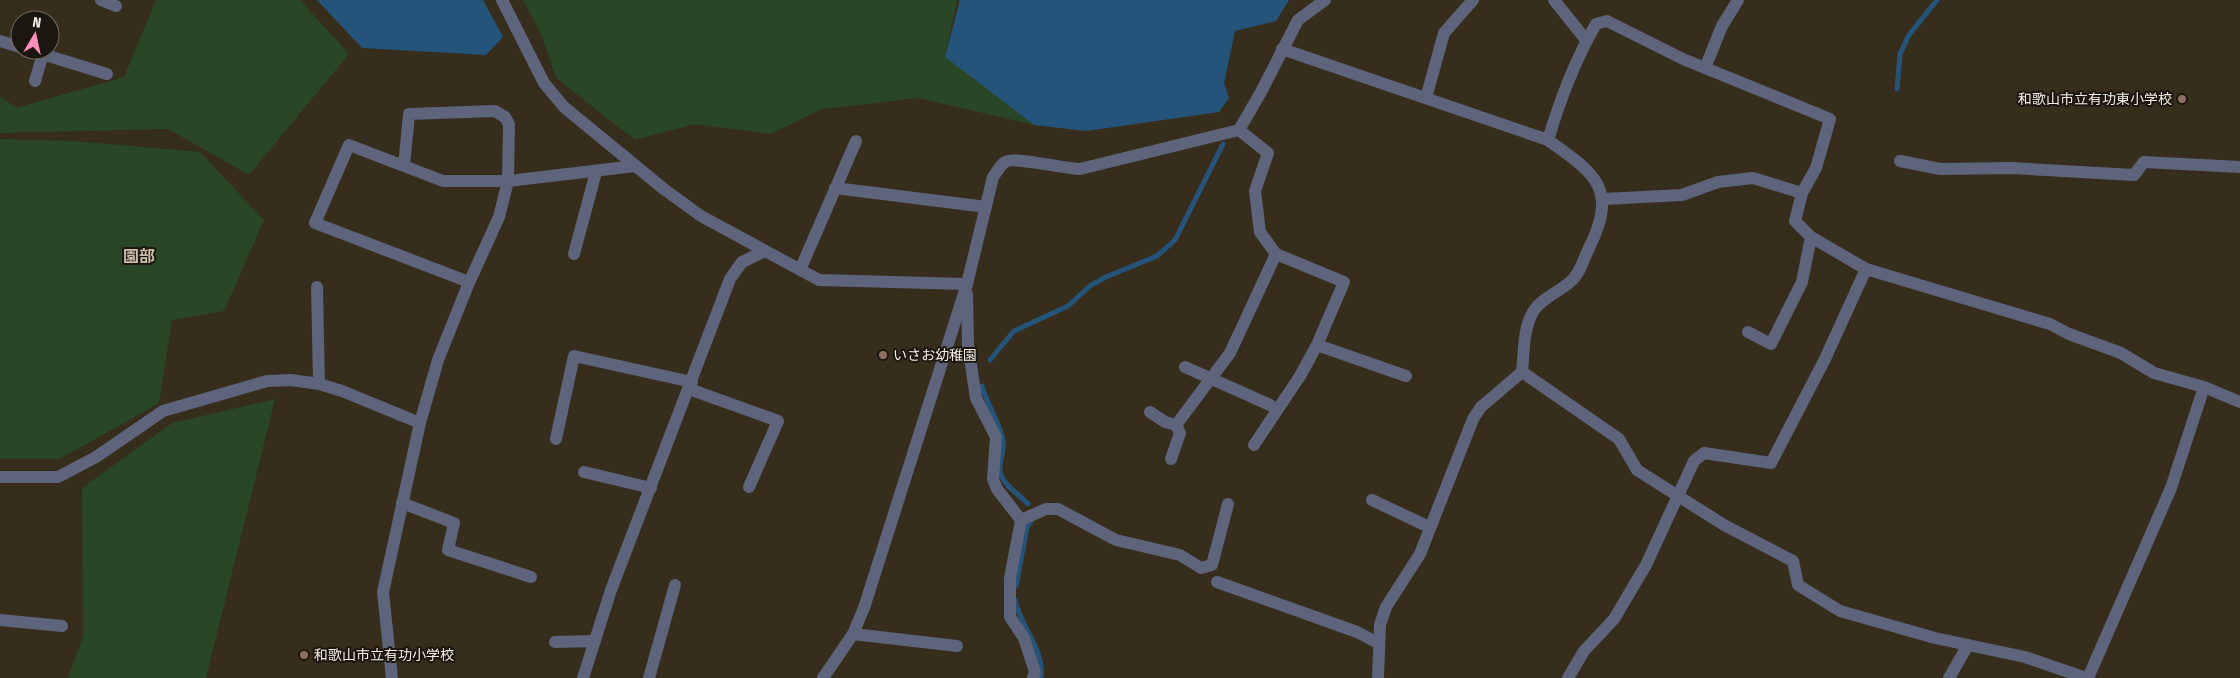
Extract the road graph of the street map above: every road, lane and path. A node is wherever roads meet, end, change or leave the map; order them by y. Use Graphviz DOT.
graph roads {
  1 [pos="101,0"];
  2 [pos="502,0"];
  3 [pos="1325,0"];
  4 [pos="1473,0"];
  5 [pos="1554,0"];
  6 [pos="1738,0"];
  7 [pos="116,6"];
  8 [pos="1586,40"];
  9 [pos="1282,49"];
  10 [pos="60,59"];
  11 [pos="41,60"];
  12 [pos="1706,68"];
  13 [pos="107,74"];
  14 [pos="35,81"];
  15 [pos="1426,98"];
  16 [pos="1239,130"];
  17 [pos="1548,140"];
  18 [pos="856,141"];
  19 [pos="1900,161"];
  20 [pos="404,166"];
  21 [pos="635,166"];
  22 [pos="2240,167"];
  23 [pos="596,172"];
  24 [pos="508,181"];
  25 [pos="835,188"];
  26 [pos="1802,193"];
  27 [pos="1604,199"];
  28 [pos="986,207"];
  29 [pos="1811,237"];
  30 [pos="765,251"];
  31 [pos="574,254"];
  32 [pos="1276,254"];
  33 [pos="1866,269"];
  34 [pos="800,270"];
  35 [pos="469,282"];
  36 [pos="967,284"];
  37 [pos="317,287"];
  38 [pos="1748,332"];
  39 [pos="1317,345"];
  40 [pos="1184,367"];
  41 [pos="1522,372"];
  42 [pos="1406,376"];
  43 [pos="1212,379"];
  44 [pos="319,384"];
  45 [pos="690,386"];
  46 [pos="2204,387"];
  47 [pos="2240,402"];
  48 [pos="1270,405"];
  49 [pos="1150,412"];
  50 [pos="420,423"];
  51 [pos="1176,425"];
  52 [pos="556,439"];
  53 [pos="1254,444"];
  54 [pos="1170,460"];
  55 [pos="584,472"];
  56 [pos="0,477"];
  57 [pos="749,487"];
  58 [pos="651,488"];
  59 [pos="1679,496"];
  60 [pos="1372,500"];
  61 [pos="402,503"];
  62 [pos="1228,504"];
  63 [pos="1021,520"];
  64 [pos="1429,527"];
  65 [pos="531,577"];
  66 [pos="1217,582"];
  67 [pos="675,585"];
  68 [pos="0,620"];
  69 [pos="62,626"];
  70 [pos="853,634"];
  71 [pos="595,641"];
  72 [pos="555,642"];
  73 [pos="1378,643"];
  74 [pos="1968,645"];
  75 [pos="957,646"];
  76 [pos="392,678"];
  77 [pos="583,678"];
  78 [pos="649,678"];
  79 [pos="823,678"];
  80 [pos="1033,678"];
  81 [pos="1378,678"];
  82 [pos="1568,678"];
  83 [pos="1949,678"];
  84 [pos="2087,678"];
  1 -- 7 [label="street"];
  2 -- 21 [label="street"];
  3 -- 9 [label="street"];
  4 -- 15 [label="street"];
  5 -- 8 [label="street"];
  6 -- 12 [label="street"];
  8 -- 12 [label="street"];
  8 -- 17 [label="street"];
  9 -- 15 [label="street"];
  9 -- 16 [label="street"];
  10 -- 13 [label="street"];
  11 -- 14 [label="street"];
  12 -- 26 [label="street"];
  15 -- 17 [label="street"];
  16 -- 28 [label="street"];
  16 -- 32 [label="street"];
  17 -- 27 [label="street"];
  18 -- 25 [label="street"];
  19 -- 22 [label="street"];
  20 -- 24 [label="street"];
  20 -- 24 [label="street"];
  20 -- 35 [label="street"];
  21 -- 23 [label="street"];
  21 -- 30 [label="street"];
  23 -- 24 [label="street"];
  23 -- 31 [label="street"];
  24 -- 35 [label="street"];
  25 -- 28 [label="street"];
  25 -- 34 [label="street"];
  26 -- 27 [label="street"];
  26 -- 29 [label="street"];
  27 -- 41 [label="street"];
  28 -- 36 [label="street"];
  29 -- 33 [label="street"];
  29 -- 38 [label="street"];
  30 -- 34 [label="street"];
  30 -- 45 [label="street"];
  32 -- 39 [label="street"];
  32 -- 43 [label="street"];
  33 -- 46 [label="street"];
  33 -- 59 [label="street"];
  34 -- 36 [label="street"];
  35 -- 50 [label="street"];
  36 -- 63 [label="street"];
  36 -- 70 [label="street"];
  37 -- 44 [label="street"];
  39 -- 42 [label="street"];
  39 -- 53 [label="street"];
  40 -- 43 [label="street"];
  41 -- 59 [label="street"];
  41 -- 64 [label="street"];
  43 -- 48 [label="street"];
  43 -- 51 [label="street"];
  44 -- 50 [label="street"];
  44 -- 56 [label="street"];
  45 -- 52 [label="street"];
  45 -- 57 [label="street"];
  45 -- 58 [label="street"];
  46 -- 47 [label="street"];
  46 -- 84 [label="street"];
  49 -- 51 [label="street"];
  50 -- 61 [label="street"];
  51 -- 54 [label="street"];
  55 -- 58 [label="street"];
  58 -- 71 [label="street"];
  59 -- 74 [label="street"];
  59 -- 82 [label="street"];
  60 -- 64 [label="street"];
  61 -- 65 [label="street"];
  61 -- 76 [label="street"];
  62 -- 63 [label="street"];
  63 -- 80 [label="street"];
  64 -- 73 [label="street"];
  66 -- 73 [label="street"];
  67 -- 78 [label="street"];
  68 -- 69 [label="street"];
  70 -- 75 [label="street"];
  70 -- 79 [label="street"];
  71 -- 72 [label="street"];
  71 -- 77 [label="street"];
  73 -- 81 [label="street"];
  74 -- 83 [label="street"];
  74 -- 84 [label="street"];
}
